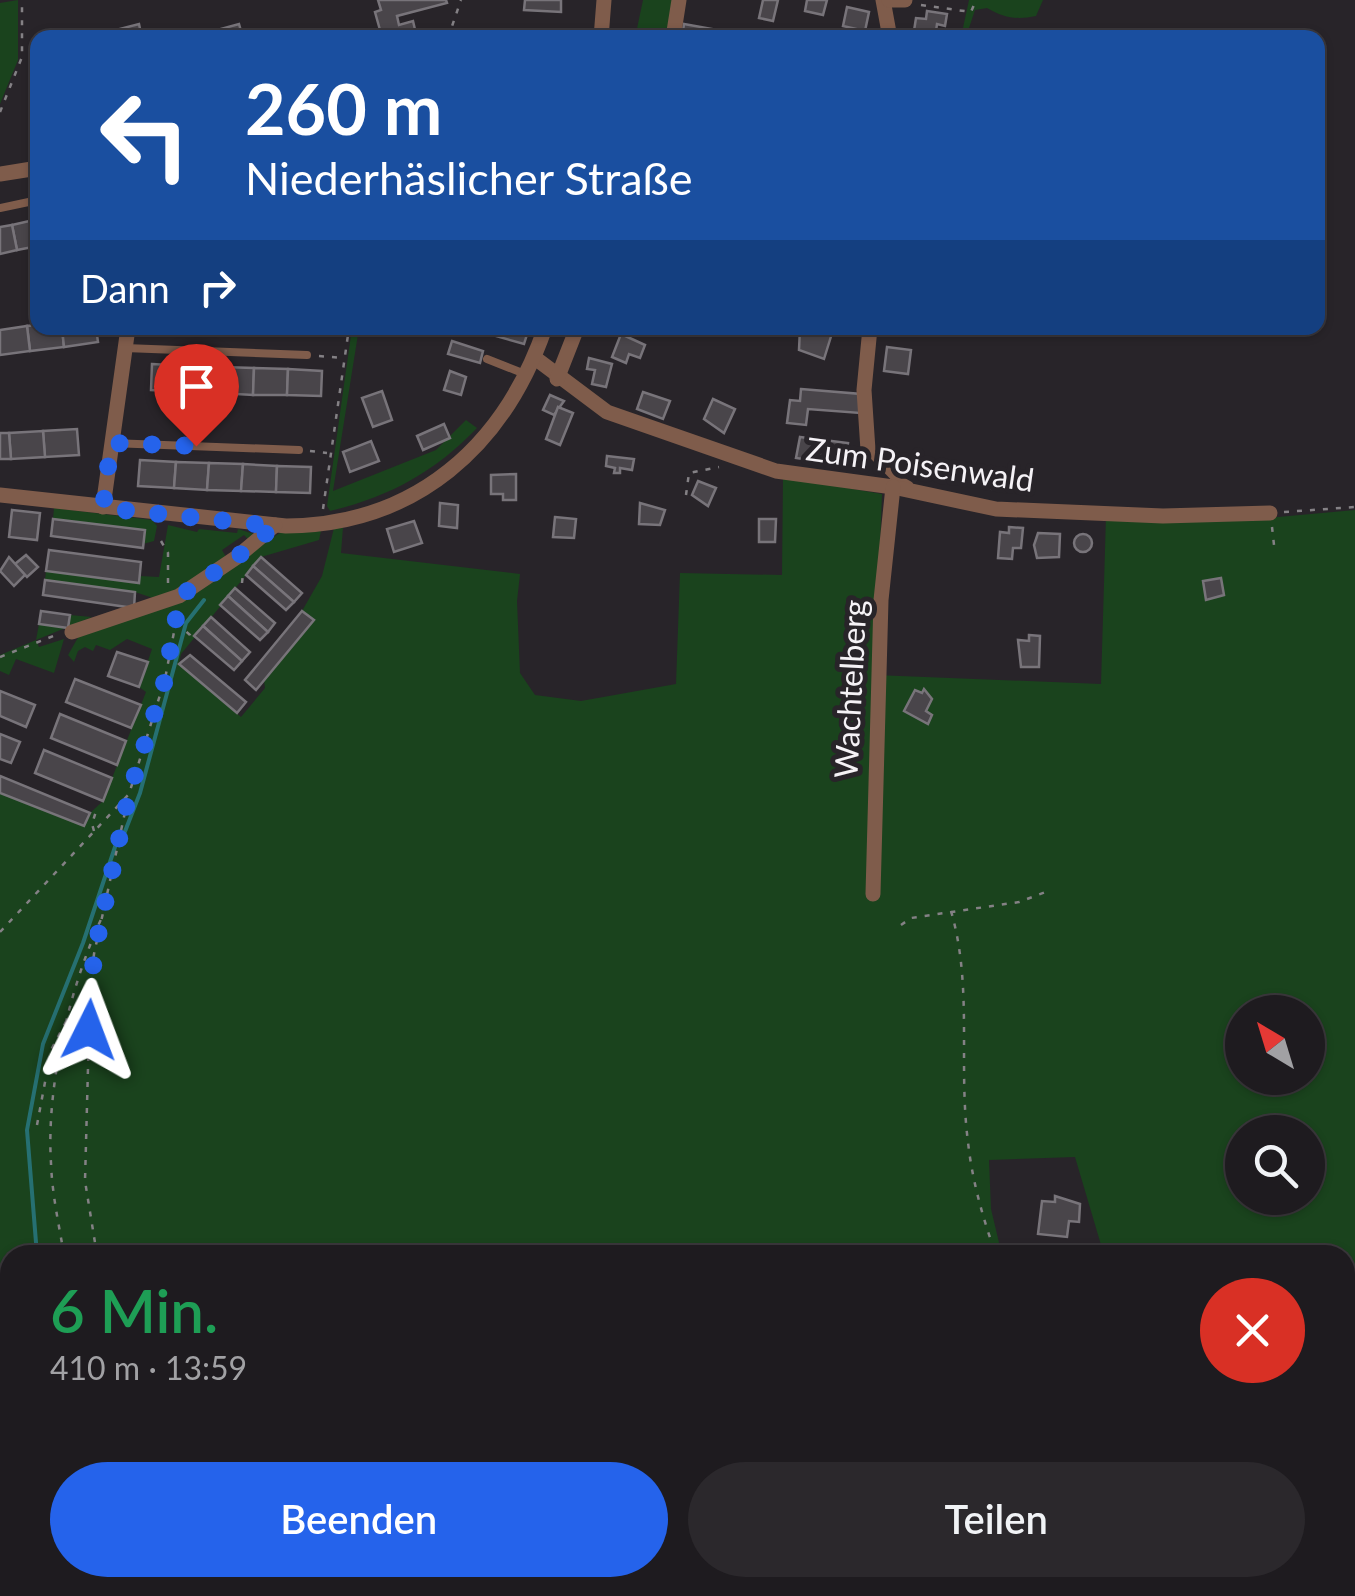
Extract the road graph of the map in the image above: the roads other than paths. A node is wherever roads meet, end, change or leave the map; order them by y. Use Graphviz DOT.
graph roads {
  1 [pos="604,0"];
  2 [pos="678,0"];
  3 [pos="886,0"];
  4 [pos="905,0"];
  5 [pos="602,30"];
  6 [pos="674,30"];
  7 [pos="889,30"];
  8 [pos="30,169"];
  9 [pos="0,174"];
  10 [pos="30,202"];
  11 [pos="0,208"];
  12 [pos="127,335"];
  13 [pos="542,335"];
  14 [pos="574,335"];
  15 [pos="869,335"];
  16 [pos="125,348"];
  17 [pos="307,355"];
  18 [pos="534,358"];
  19 [pos="487,360"];
  20 [pos="526,375"];
  21 [pos="557,378"];
  22 [pos="111,443"];
  23 [pos="299,450"];
  24 [pos="868,450"];
  25 [pos="894,486"];
  26 [pos="926,494"];
  27 [pos="0,495"];
  28 [pos="103,508"];
  29 [pos="1270,514"];
  30 [pos="275,526"];
  31 [pos="72,632"];
  32 [pos="874,894"];
  1 -- 5 [label="street"];
  2 -- 6 [label="street"];
  3 -- 4 [label="street"];
  3 -- 7 [label="street"];
  8 -- 9 [label="street"];
  10 -- 11 [label="lane"];
  12 -- 16 [label="street"];
  13 -- 18 [label="street"];
  14 -- 21 [label="street"];
  15 -- 24 [label="street"];
  16 -- 17 [label="lane"];
  16 -- 22 [label="street"];
  18 -- 20 [label="street"];
  18 -- 21 [label="street, Zum Poisenwald"];
  19 -- 20 [label="lane"];
  20 -- 30 [label="street"];
  21 -- 25 [label="street, Zum Poisenwald"];
  22 -- 23 [label="lane"];
  22 -- 28 [label="street"];
  24 -- 26 [label="lane"];
  25 -- 26 [label="street, Zum Poisenwald"];
  25 -- 32 [label="street, Wachtelberg"];
  26 -- 29 [label="street, Zum Poisenwald"];
  27 -- 28 [label="street"];
  28 -- 30 [label="street"];
  30 -- 31 [label="street"];
}
